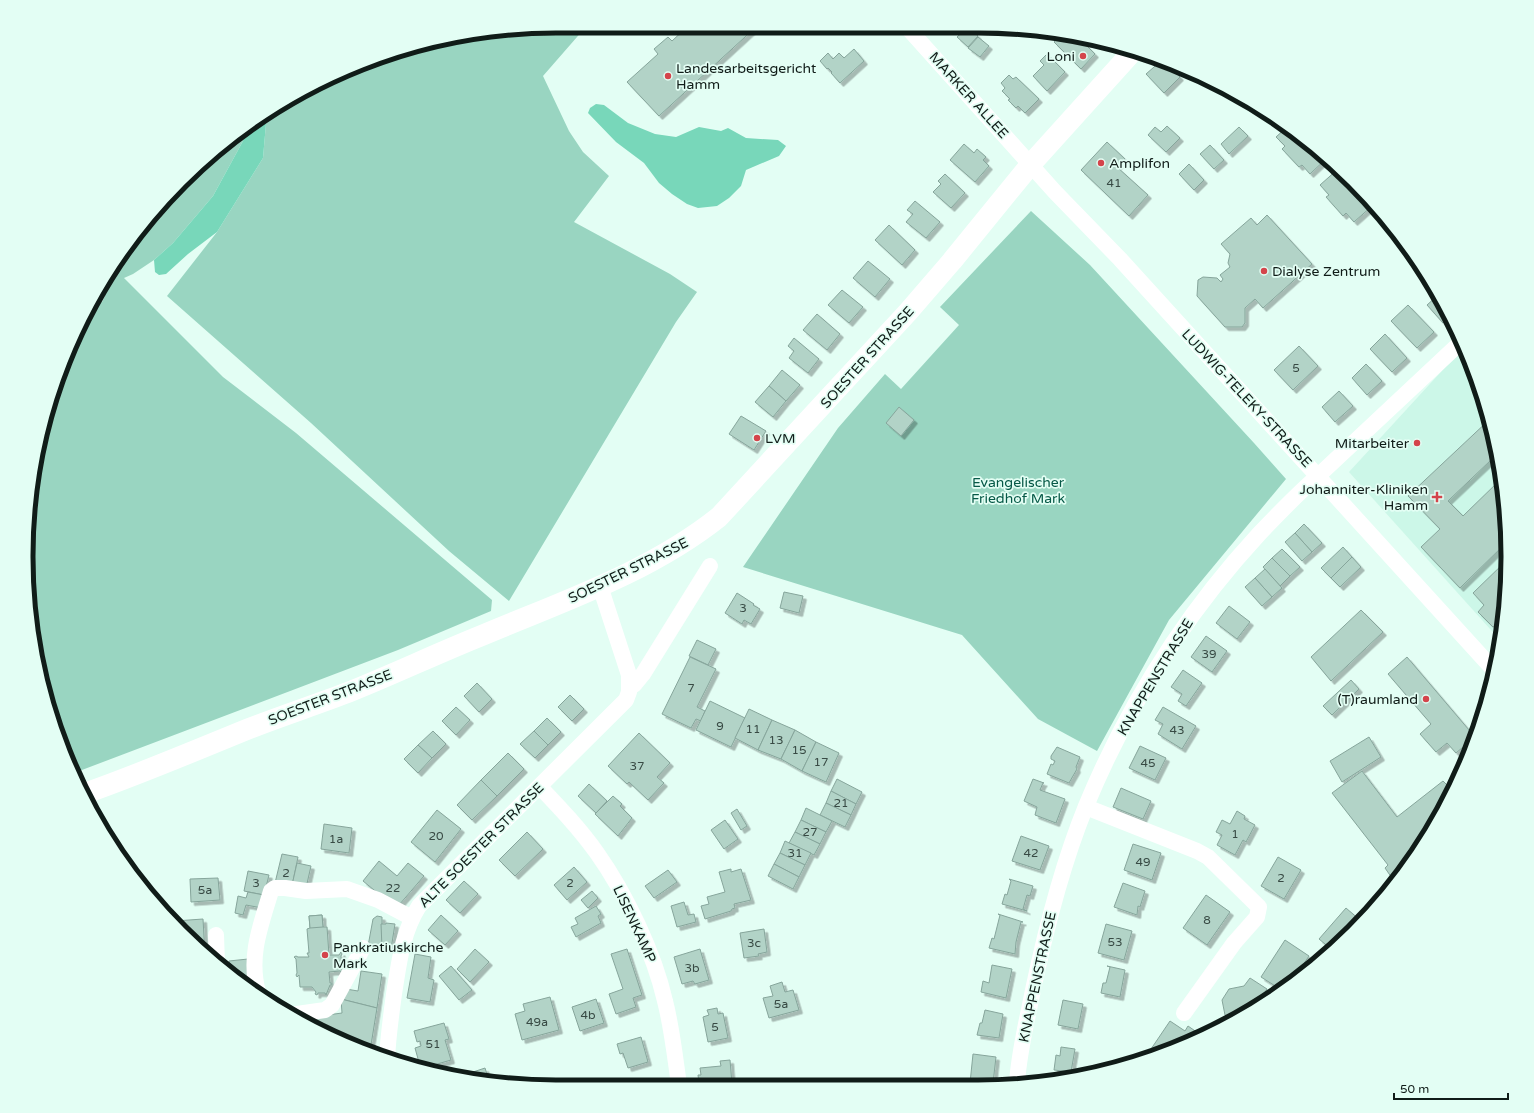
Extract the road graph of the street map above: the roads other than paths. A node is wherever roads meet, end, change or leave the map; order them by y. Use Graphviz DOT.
graph roads {
  1 [pos="912,33"];
  2 [pos="1129,56"];
  3 [pos="1031,164"];
  4 [pos="1457,346"];
  5 [pos="1318,476"];
  6 [pos="710,566"];
  7 [pos="600,586"];
  8 [pos="1490,665"];
  9 [pos="630,685"];
  10 [pos="540,786"];
  11 [pos="89,792"];
  12 [pos="1086,807"];
  13 [pos="412,918"];
  14 [pos="216,935"];
  15 [pos="363,948"];
  16 [pos="217,955"];
  17 [pos="257,986"];
  18 [pos="301,1013"];
  19 [pos="1184,1013"];
  20 [pos="387,1052"];
  21 [pos="1017,1079"];
  22 [pos="678,1080"];
  1 -- 3 [label="street, MARKER ALLEE"];
  2 -- 3 [label="main road, SOESTER STRASSE"];
  3 -- 5 [label="street, LUDWIG-TELEKY-STRASSE"];
  3 -- 7 [label="main road, SOESTER STRASSE"];
  4 -- 5 [label="street, KNAPPENSTRASSE"];
  5 -- 8 [label="street, LUDWIG-TELEKY-STRASSE"];
  5 -- 12 [label="street, KNAPPENSTRASSE"];
  6 -- 9 [label="street, ALTE SOESTER STRASSE"];
  7 -- 9 [label="street"];
  7 -- 11 [label="main road, SOESTER STRASSE"];
  9 -- 10 [label="street, ALTE SOESTER STRASSE"];
  10 -- 13 [label="street, ALTE SOESTER STRASSE"];
  10 -- 22 [label="street, LISENKAMP"];
  12 -- 19 [label="street"];
  12 -- 21 [label="street, KNAPPENSTRASSE"];
  13 -- 17 [label="street"];
  13 -- 20 [label="street, ALTE SOESTER STRASSE"];
  14 -- 16 [label="street"];
  15 -- 18 [label="street"];
}
